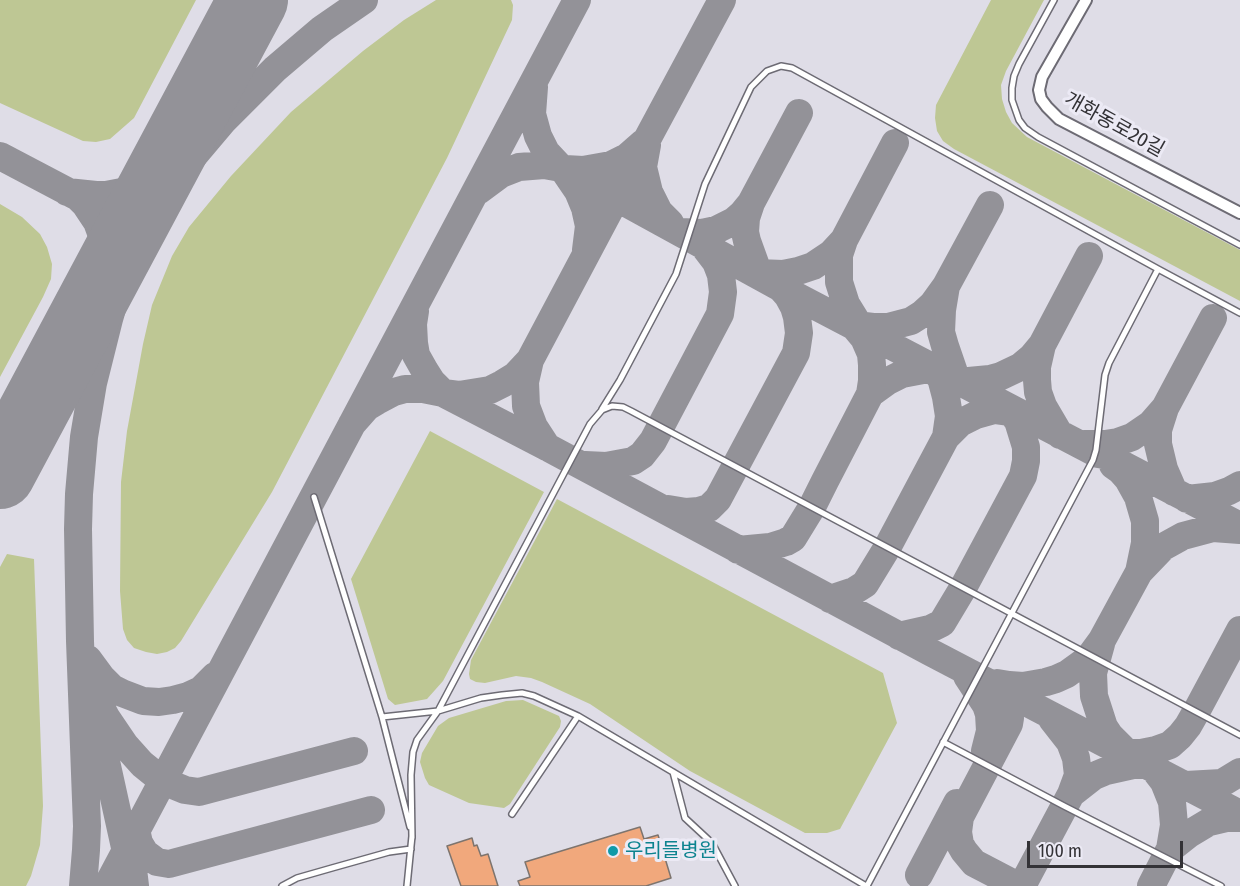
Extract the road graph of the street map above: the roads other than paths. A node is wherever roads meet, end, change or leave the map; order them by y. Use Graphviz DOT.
graph roads {
  1 [pos="1054,0"];
  2 [pos="1086,0"];
  3 [pos="1240,213"];
  4 [pos="1240,245"];
  5 [pos="1158,269"];
  6 [pos="1240,313"];
  7 [pos="602,410"];
  8 [pos="314,497"];
  9 [pos="1011,614"];
  10 [pos="438,711"];
  11 [pos="578,716"];
  12 [pos="382,717"];
  13 [pos="1240,735"];
  14 [pos="943,742"];
  15 [pos="674,772"];
  16 [pos="512,814"];
  17 [pos="412,838"];
  18 [pos="411,849"];
  19 [pos="282,886"];
  20 [pos="407,886"];
  21 [pos="735,886"];
  22 [pos="867,886"];
  23 [pos="1221,886"];
  1 -- 4 [label="lane"];
  2 -- 3 [label="street, 개화동로20길"];
  5 -- 6 [label="lane"];
  5 -- 7 [label="lane"];
  5 -- 9 [label="lane"];
  7 -- 9 [label="lane"];
  7 -- 10 [label="lane"];
  8 -- 12 [label="lane"];
  9 -- 13 [label="lane"];
  9 -- 14 [label="lane"];
  10 -- 11 [label="lane"];
  10 -- 12 [label="lane"];
  10 -- 17 [label="lane"];
  11 -- 15 [label="lane"];
  11 -- 16 [label="lane"];
  12 -- 17 [label="lane"];
  14 -- 22 [label="lane"];
  14 -- 23 [label="lane"];
  15 -- 21 [label="lane"];
  15 -- 22 [label="lane"];
  17 -- 18 [label="lane"];
  18 -- 19 [label="lane"];
  18 -- 20 [label="lane"];
}
